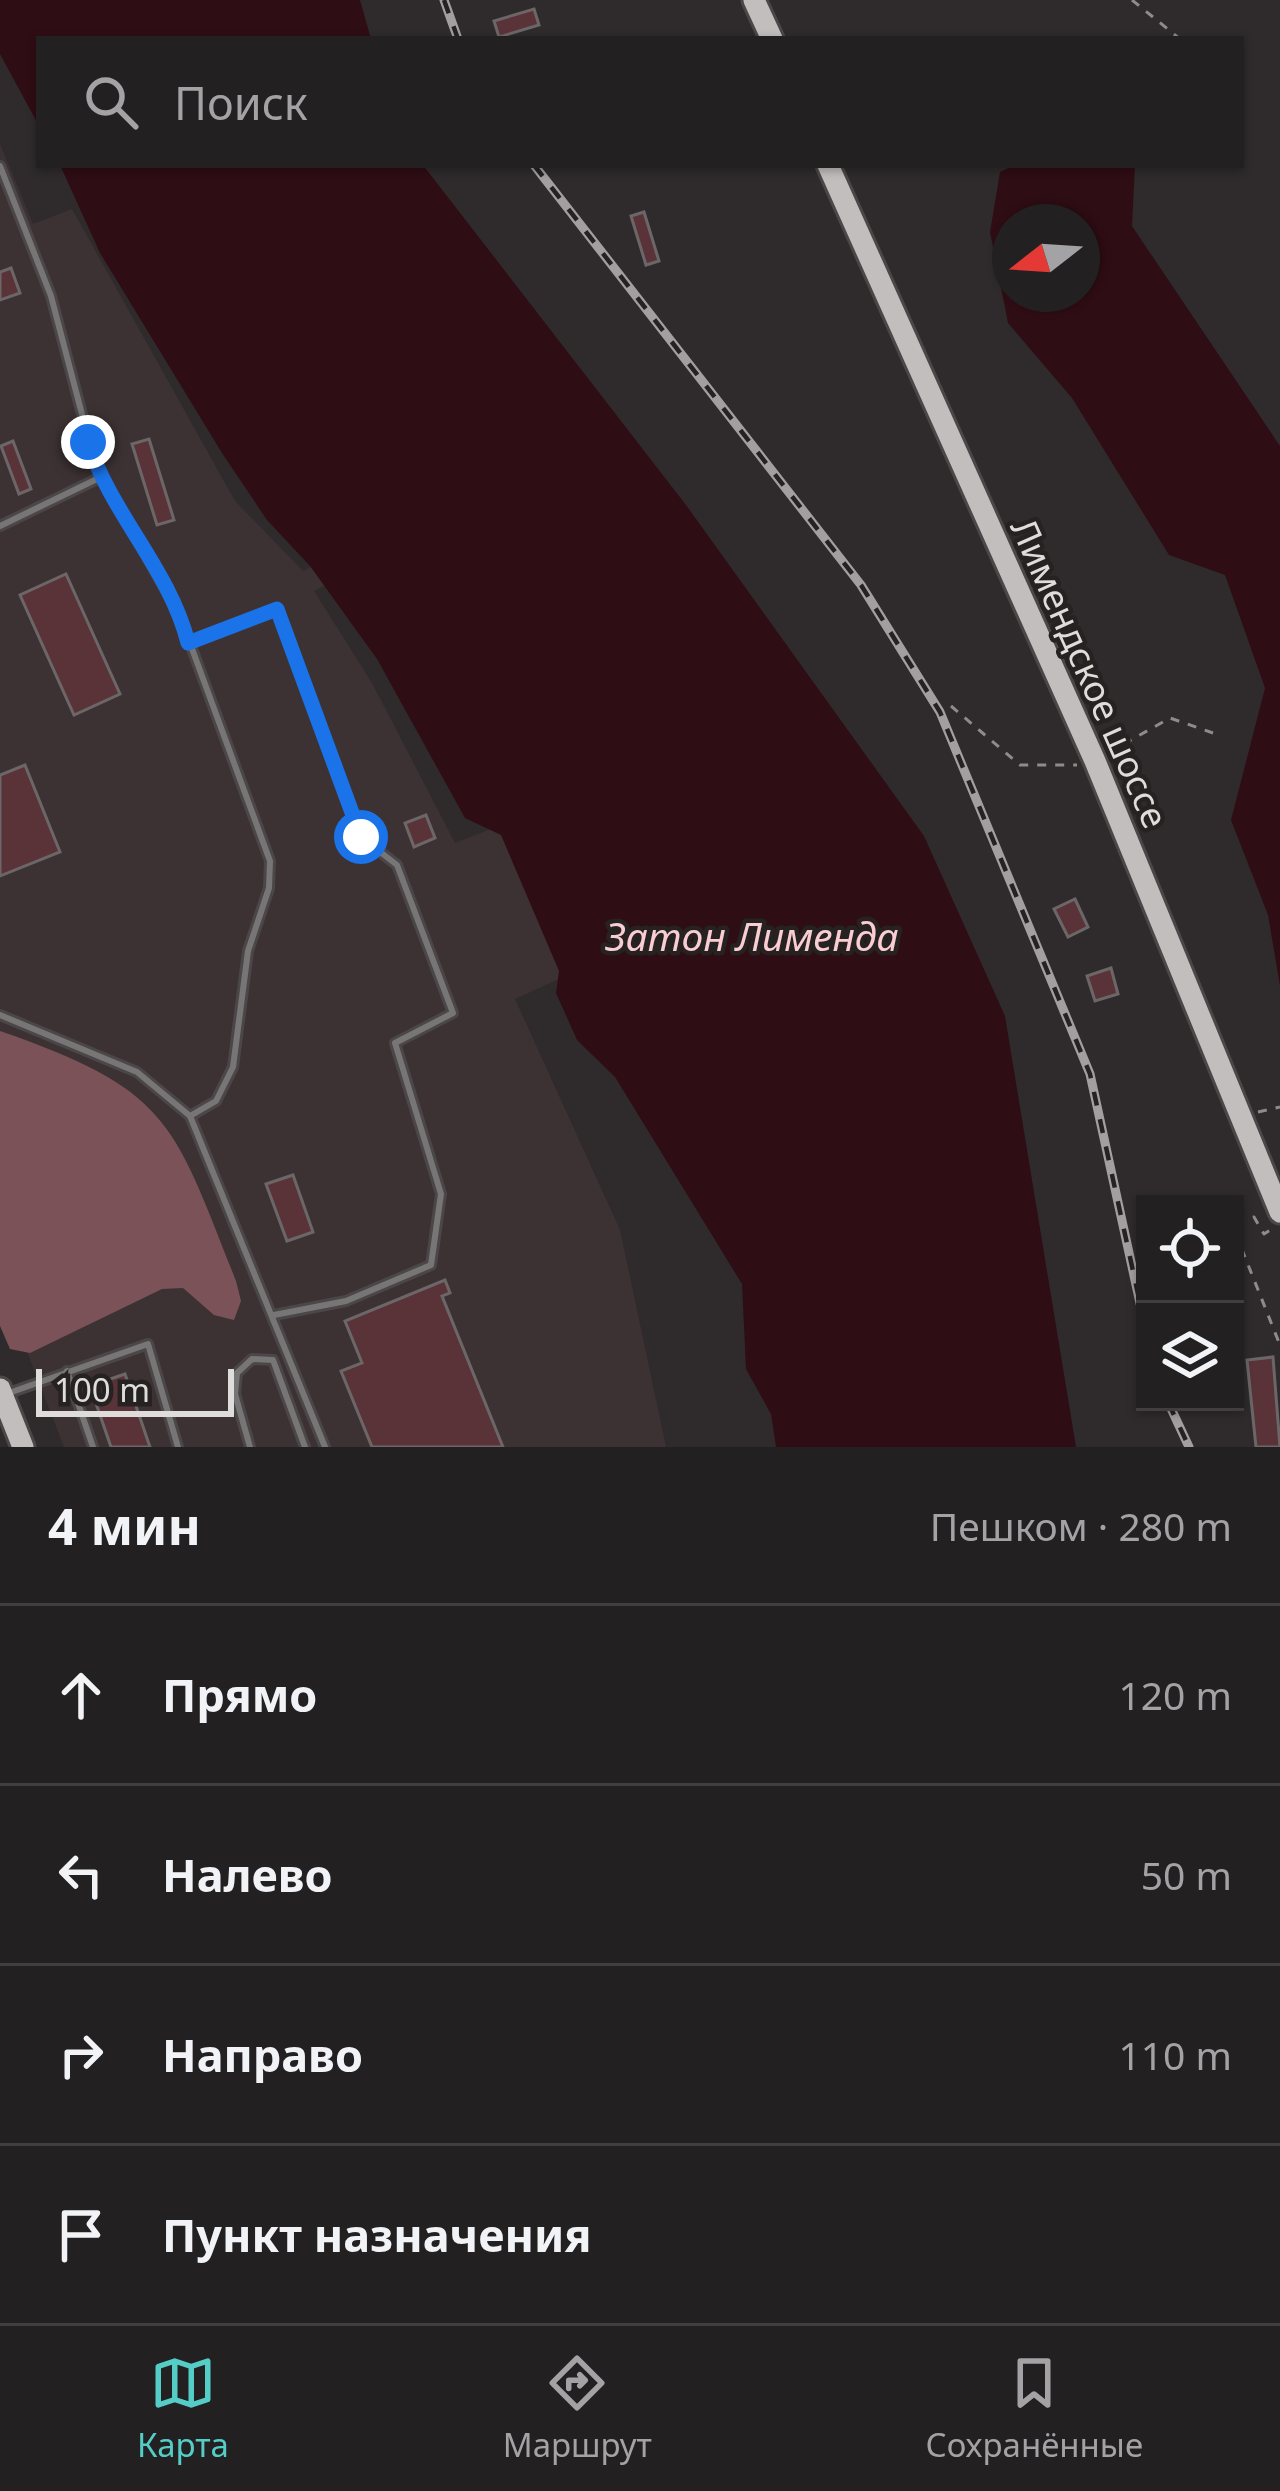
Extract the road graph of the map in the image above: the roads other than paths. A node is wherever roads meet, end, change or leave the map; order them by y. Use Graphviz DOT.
graph roads {
  1 [pos="754,0"];
  2 [pos="771,36"];
  3 [pos="0,166"];
  4 [pos="829,168"];
  5 [pos="100,478"];
  6 [pos="0,526"];
  7 [pos="277,609"];
  8 [pos="0,1015"];
  9 [pos="190,1116"];
  10 [pos="1280,1212"];
  11 [pos="274,1315"];
  12 [pos="68,1371"];
  13 [pos="1,1392"];
  14 [pos="22,1447"];
  15 [pos="93,1447"];
  16 [pos="178,1447"];
  17 [pos="250,1447"];
  18 [pos="304,1447"];
  19 [pos="325,1447"];
  1 -- 2 [label="main road"];
  3 -- 5 [label="lane"];
  4 -- 10 [label="main road, Лимендское шоссе"];
  5 -- 6 [label="lane"];
  5 -- 9 [label="lane"];
  7 -- 11 [label="lane"];
  8 -- 9 [label="lane"];
  9 -- 11 [label="lane"];
  11 -- 19 [label="lane"];
  12 -- 13 [label="lane"];
  12 -- 15 [label="lane"];
  12 -- 16 [label="lane"];
  13 -- 14 [label="main road"];
  17 -- 18 [label="lane"];
}
